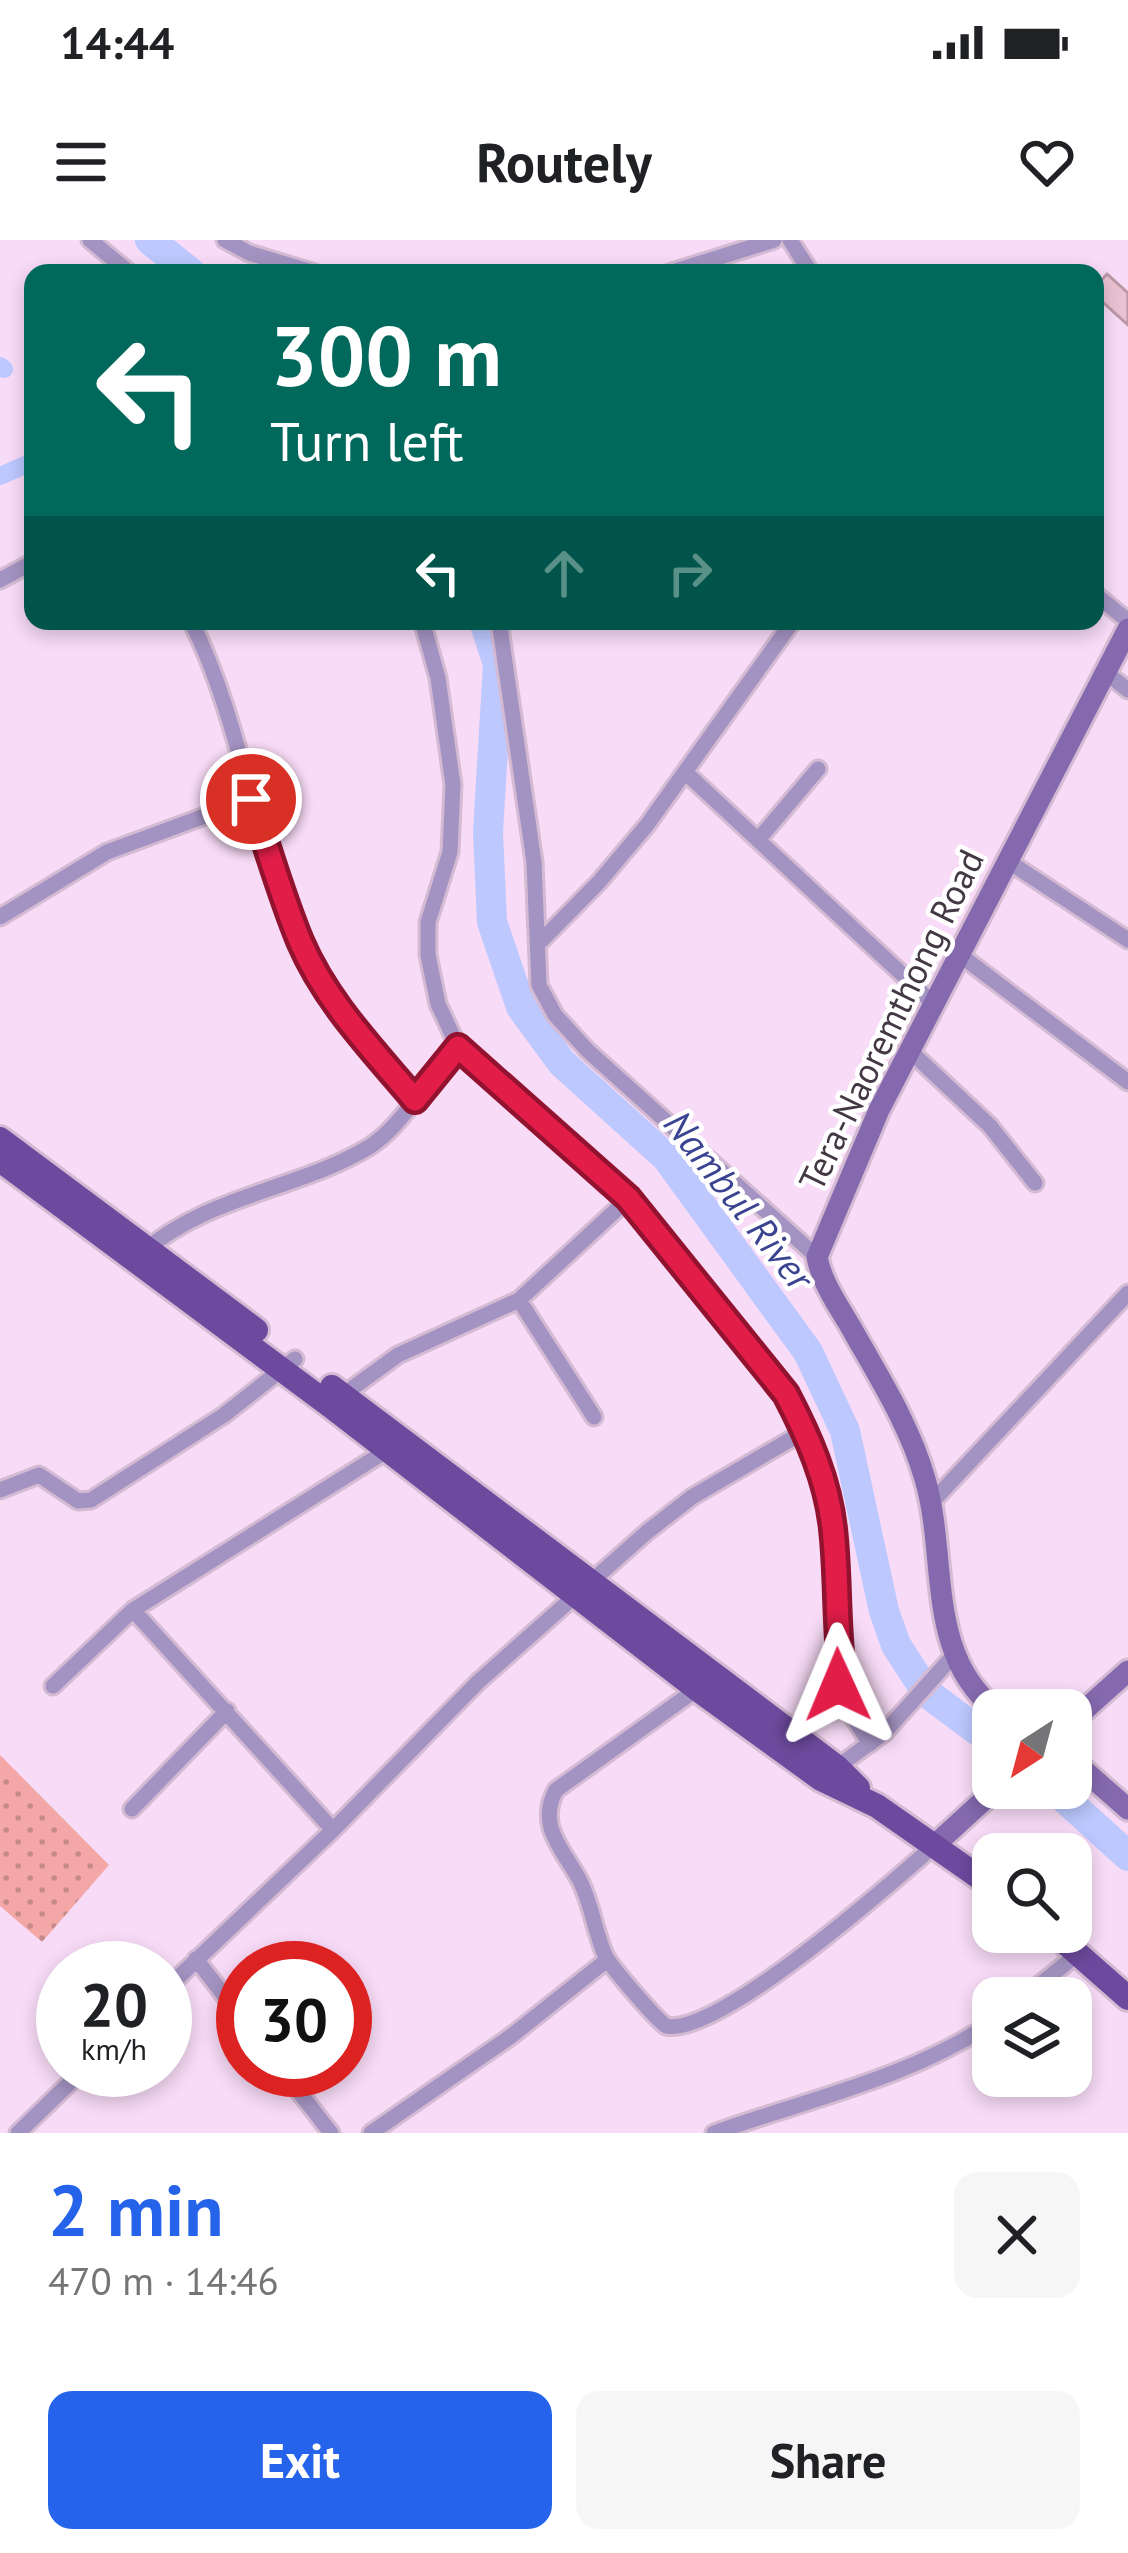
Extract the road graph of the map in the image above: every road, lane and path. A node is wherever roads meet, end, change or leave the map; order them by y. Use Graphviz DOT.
graph roads {
  1 [pos="90,240"];
  2 [pos="226,240"];
  3 [pos="774,240"];
  4 [pos="119,264"];
  5 [pos="285,264"];
  6 [pos="698,264"];
  7 [pos="1104,602"];
  8 [pos="1128,625"];
  9 [pos="194,630"];
  10 [pos="424,630"];
  11 [pos="500,630"];
  12 [pos="787,630"];
  13 [pos="1106,672"];
  14 [pos="1128,690"];
  15 [pos="818,769"];
  16 [pos="685,772"];
  17 [pos="251,799"];
  18 [pos="758,841"];
  19 [pos="1006,860"];
  20 [pos="0,917"];
  21 [pos="1128,940"];
  22 [pos="540,942"];
  23 [pos="960,955"];
  24 [pos="934,1004"];
  25 [pos="458,1047"];
  26 [pos="910,1051"];
  27 [pos="1128,1082"];
  28 [pos="415,1100"];
  29 [pos="0,1139"];
  30 [pos="4,1170"];
  31 [pos="1035,1183"];
  32 [pos="628,1198"];
  33 [pos="141,1254"];
  34 [pos="817,1257"];
  35 [pos="1128,1293"];
  36 [pos="519,1300"];
  37 [pos="288,1364"];
  38 [pos="343,1395"];
  39 [pos="594,1418"];
  40 [pos="806,1431"];
  41 [pos="386,1451"];
  42 [pos="0,1490"];
  43 [pos="932,1502"];
  44 [pos="586,1589"];
  45 [pos="133,1610"];
  46 [pos="954,1655"];
  47 [pos="1128,1672"];
  48 [pos="53,1686"];
  49 [pos="697,1689"];
  50 [pos="976,1689"];
  51 [pos="1092,1704"];
  52 [pos="226,1711"];
  53 [pos="877,1738"];
  54 [pos="829,1773"];
  55 [pos="1092,1777"];
  56 [pos="132,1809"];
  57 [pos="974,1809"];
  58 [pos="1128,1809"];
  59 [pos="333,1830"];
  60 [pos="936,1844"];
  61 [pos="972,1871"];
  62 [pos="1079,1953"];
  63 [pos="196,1959"];
  64 [pos="607,1960"];
  65 [pos="192,1963"];
  66 [pos="1049,1977"];
  67 [pos="216,1985"];
  68 [pos="1128,1997"];
  69 [pos="972,2036"];
  70 [pos="55,2097"];
  71 [pos="303,2097"];
  72 [pos="18,2133"];
  73 [pos="331,2133"];
  74 [pos="371,2133"];
  75 [pos="714,2133"];
  1 -- 4 [label="street"];
  2 -- 5 [label="street"];
  3 -- 6 [label="street"];
  7 -- 8 [label="street"];
  8 -- 13 [label="street, Tera-Naoremthong Road"];
  9 -- 17 [label="street"];
  10 -- 25 [label="street"];
  11 -- 22 [label="street"];
  12 -- 16 [label="street"];
  13 -- 14 [label="street"];
  13 -- 19 [label="street, Tera-Naoremthong Road"];
  15 -- 18 [label="street"];
  16 -- 18 [label="street"];
  16 -- 22 [label="street"];
  17 -- 20 [label="street"];
  17 -- 28 [label="street"];
  18 -- 24 [label="street"];
  19 -- 21 [label="street"];
  19 -- 23 [label="street, Tera-Naoremthong Road"];
  22 -- 34 [label="street"];
  23 -- 24 [label="street, Tera-Naoremthong Road"];
  23 -- 27 [label="street"];
  24 -- 26 [label="street, Tera-Naoremthong Road"];
  25 -- 28 [label="street"];
  25 -- 32 [label="street"];
  26 -- 31 [label="street"];
  26 -- 34 [label="street, Tera-Naoremthong Road"];
  28 -- 33 [label="street"];
  29 -- 33 [label="main road"];
  30 -- 33 [label="main road"];
  32 -- 36 [label="street"];
  32 -- 40 [label="street"];
  33 -- 37 [label="main road"];
  34 -- 43 [label="street"];
  35 -- 43 [label="street"];
  36 -- 38 [label="street"];
  36 -- 39 [label="street"];
  37 -- 38 [label="main road"];
  37 -- 41 [label="main road"];
  37 -- 42 [label="street"];
  38 -- 44 [label="main road"];
  40 -- 44 [label="street"];
  40 -- 53 [label="street"];
  41 -- 44 [label="main road"];
  41 -- 45 [label="street"];
  43 -- 46 [label="street"];
  44 -- 49 [label="main road"];
  44 -- 54 [label="main road"];
  44 -- 59 [label="street"];
  45 -- 48 [label="street"];
  45 -- 52 [label="street"];
  46 -- 50 [label="street"];
  46 -- 53 [label="street"];
  47 -- 51 [label="street"];
  49 -- 54 [label="main road"];
  49 -- 64 [label="street"];
  52 -- 56 [label="street"];
  52 -- 59 [label="street"];
  53 -- 54 [label="street"];
  54 -- 60 [label="main road"];
  55 -- 58 [label="street"];
  57 -- 60 [label="street"];
  59 -- 63 [label="street"];
  60 -- 61 [label="main road"];
  60 -- 64 [label="street"];
  62 -- 66 [label="street"];
  62 -- 68 [label="main road"];
  63 -- 65 [label="street"];
  63 -- 67 [label="street"];
  64 -- 74 [label="street"];
  69 -- 75 [label="street"];
  70 -- 72 [label="street"];
  71 -- 73 [label="street"];
}
